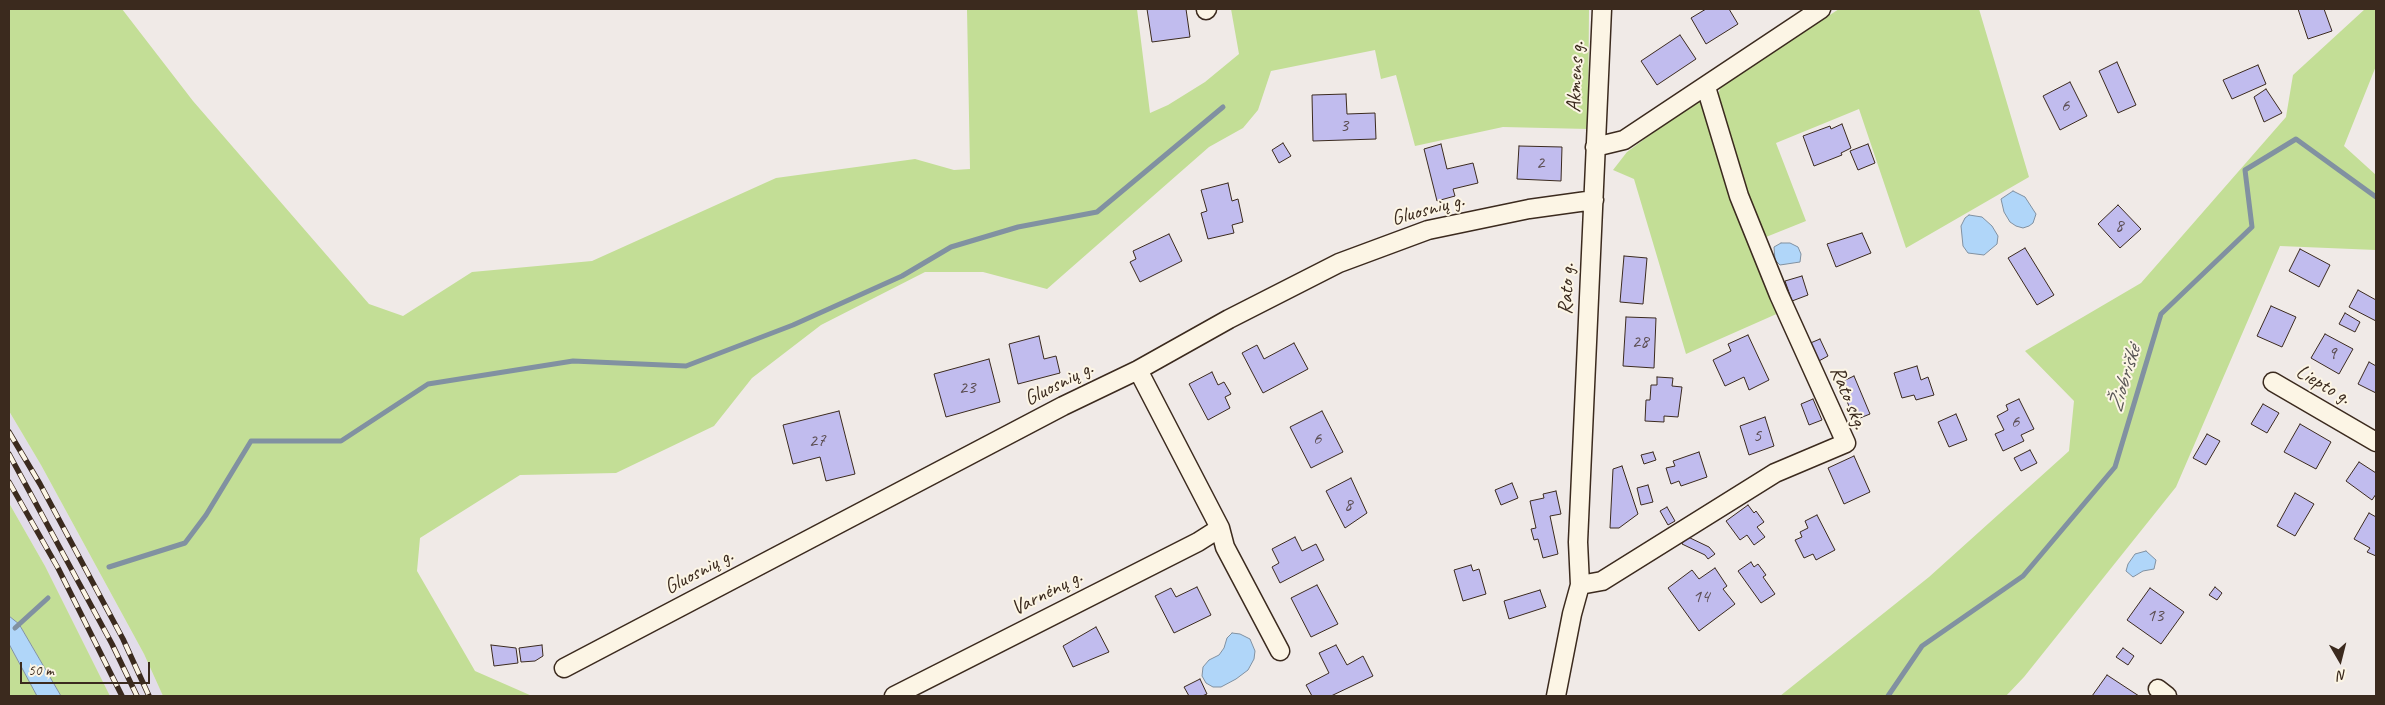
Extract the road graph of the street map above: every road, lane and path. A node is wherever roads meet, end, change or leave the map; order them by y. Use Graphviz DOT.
graph roads {
  1 [pos="1602,9"];
  2 [pos="1821,9"];
  3 [pos="1706,87"];
  4 [pos="1595,147"];
  5 [pos="1594,200"];
  6 [pos="1138,370"];
  7 [pos="2273,382"];
  8 [pos="2376,442"];
  9 [pos="1220,528"];
  10 [pos="1580,585"];
  11 [pos="1280,651"];
  12 [pos="564,668"];
  13 [pos="894,696"];
  14 [pos="1556,696"];
  1 -- 4 [label="street, Akmens g."];
  2 -- 3 [label="street"];
  3 -- 4 [label="street"];
  3 -- 10 [label="street, Rato skg."];
  4 -- 5 [label="street, Rato g."];
  5 -- 6 [label="street, Gluosnių g."];
  5 -- 10 [label="street, Rato g."];
  6 -- 9 [label="street"];
  6 -- 12 [label="street, Gluosnių g."];
  7 -- 8 [label="street, Liepto g."];
  9 -- 11 [label="street"];
  9 -- 13 [label="street, Varnėnų g."];
  10 -- 14 [label="street, Rato g."];
}
